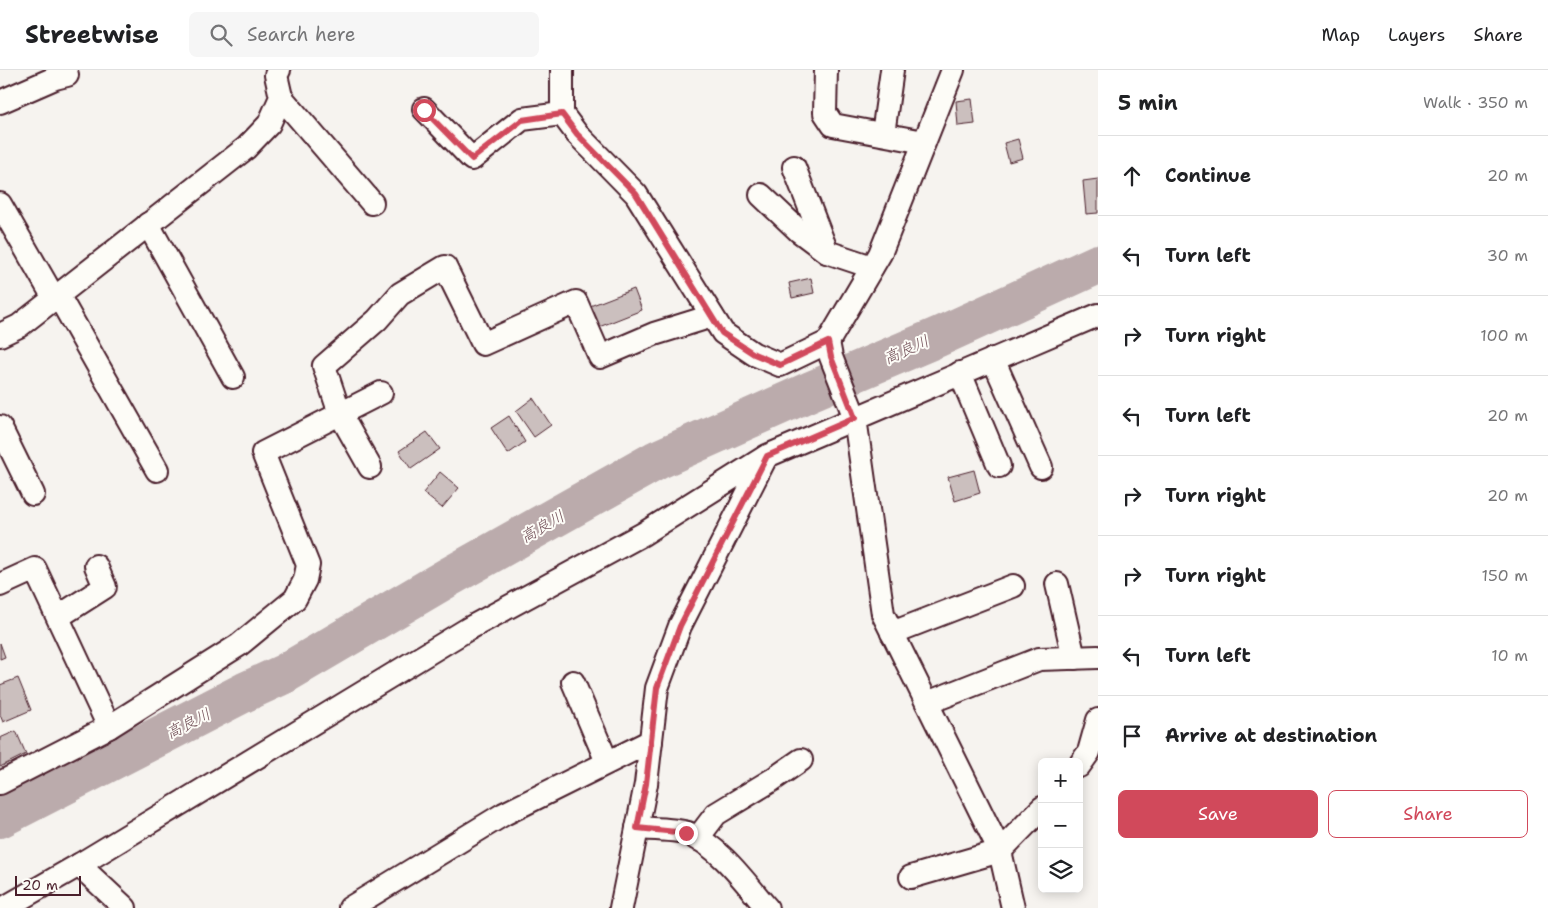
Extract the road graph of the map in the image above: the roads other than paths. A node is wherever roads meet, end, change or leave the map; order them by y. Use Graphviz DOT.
graph roads {
  1 [pos="279,70"];
  2 [pos="562,70"];
  3 [pos="826,70"];
  4 [pos="892,70"];
  5 [pos="952,70"];
  6 [pos="67,75"];
  7 [pos="281,98"];
  8 [pos="0,102"];
  9 [pos="424,110"];
  10 [pos="562,114"];
  11 [pos="883,134"];
  12 [pos="924,142"];
  13 [pos="794,166"];
  14 [pos="761,195"];
  15 [pos="0,204"];
  16 [pos="372,204"];
  17 [pos="148,224"];
  18 [pos="827,252"];
  19 [pos="872,267"];
  20 [pos="56,297"];
  21 [pos="1098,315"];
  22 [pos="712,316"];
  23 [pos="0,335"];
  24 [pos="830,350"];
  25 [pos="992,359"];
  26 [pos="960,373"];
  27 [pos="233,377"];
  28 [pos="381,393"];
  29 [pos="853,412"];
  30 [pos="340,414"];
  31 [pos="0,427"];
  32 [pos="767,456"];
  33 [pos="999,466"];
  34 [pos="370,467"];
  35 [pos="1041,467"];
  36 [pos="157,470"];
  37 [pos="33,494"];
  38 [pos="96,566"];
  39 [pos="0,584"];
  40 [pos="1057,584"];
  41 [pos="1013,586"];
  42 [pos="58,617"];
  43 [pos="892,633"];
  44 [pos="1098,657"];
  45 [pos="1074,658"];
  46 [pos="574,682"];
  47 [pos="927,703"];
  48 [pos="1098,720"];
  49 [pos="109,727"];
  50 [pos="651,741"];
  51 [pos="801,760"];
  52 [pos="1083,760"];
  53 [pos="608,762"];
  54 [pos="0,784"];
  55 [pos="1038,812"];
  56 [pos="637,828"];
  57 [pos="697,839"];
  58 [pos="1000,851"];
  59 [pos="79,865"];
  60 [pos="911,876"];
  61 [pos="8,907"];
  62 [pos="125,908"];
  63 [pos="350,908"];
  64 [pos="621,908"];
  65 [pos="767,908"];
  66 [pos="1013,908"];
  1 -- 7 [label="street"];
  2 -- 10 [label="street"];
  3 -- 11 [label="street"];
  4 -- 11 [label="street"];
  5 -- 12 [label="street"];
  6 -- 8 [label="street"];
  7 -- 16 [label="street"];
  7 -- 17 [label="street"];
  9 -- 10 [label="street"];
  10 -- 22 [label="street"];
  11 -- 12 [label="street"];
  12 -- 19 [label="street"];
  13 -- 18 [label="street"];
  14 -- 18 [label="street"];
  15 -- 20 [label="street"];
  17 -- 20 [label="street"];
  17 -- 27 [label="street"];
  18 -- 19 [label="street"];
  19 -- 24 [label="street"];
  20 -- 23 [label="street"];
  20 -- 36 [label="street"];
  21 -- 25 [label="street"];
  22 -- 24 [label="street"];
  22 -- 30 [label="street"];
  24 -- 29 [label="street"];
  25 -- 26 [label="street"];
  25 -- 35 [label="street"];
  26 -- 29 [label="street"];
  26 -- 33 [label="street"];
  28 -- 30 [label="street"];
  29 -- 32 [label="street"];
  29 -- 43 [label="street"];
  30 -- 34 [label="street"];
  30 -- 49 [label="street"];
  31 -- 37 [label="street"];
  32 -- 50 [label="street"];
  32 -- 59 [label="street"];
  38 -- 42 [label="street"];
  39 -- 42 [label="street"];
  40 -- 45 [label="street"];
  41 -- 43 [label="street"];
  42 -- 49 [label="street"];
  43 -- 47 [label="street"];
  44 -- 45 [label="street"];
  45 -- 47 [label="street"];
  46 -- 53 [label="street"];
  47 -- 58 [label="street"];
  48 -- 52 [label="street"];
  49 -- 54 [label="street"];
  50 -- 53 [label="street"];
  50 -- 56 [label="street"];
  51 -- 57 [label="street"];
  53 -- 63 [label="street"];
  55 -- 58 [label="street"];
  56 -- 57 [label="street"];
  56 -- 64 [label="street"];
  57 -- 65 [label="street"];
  58 -- 60 [label="street"];
  58 -- 66 [label="street"];
  59 -- 61 [label="street"];
  59 -- 62 [label="street"];
}
